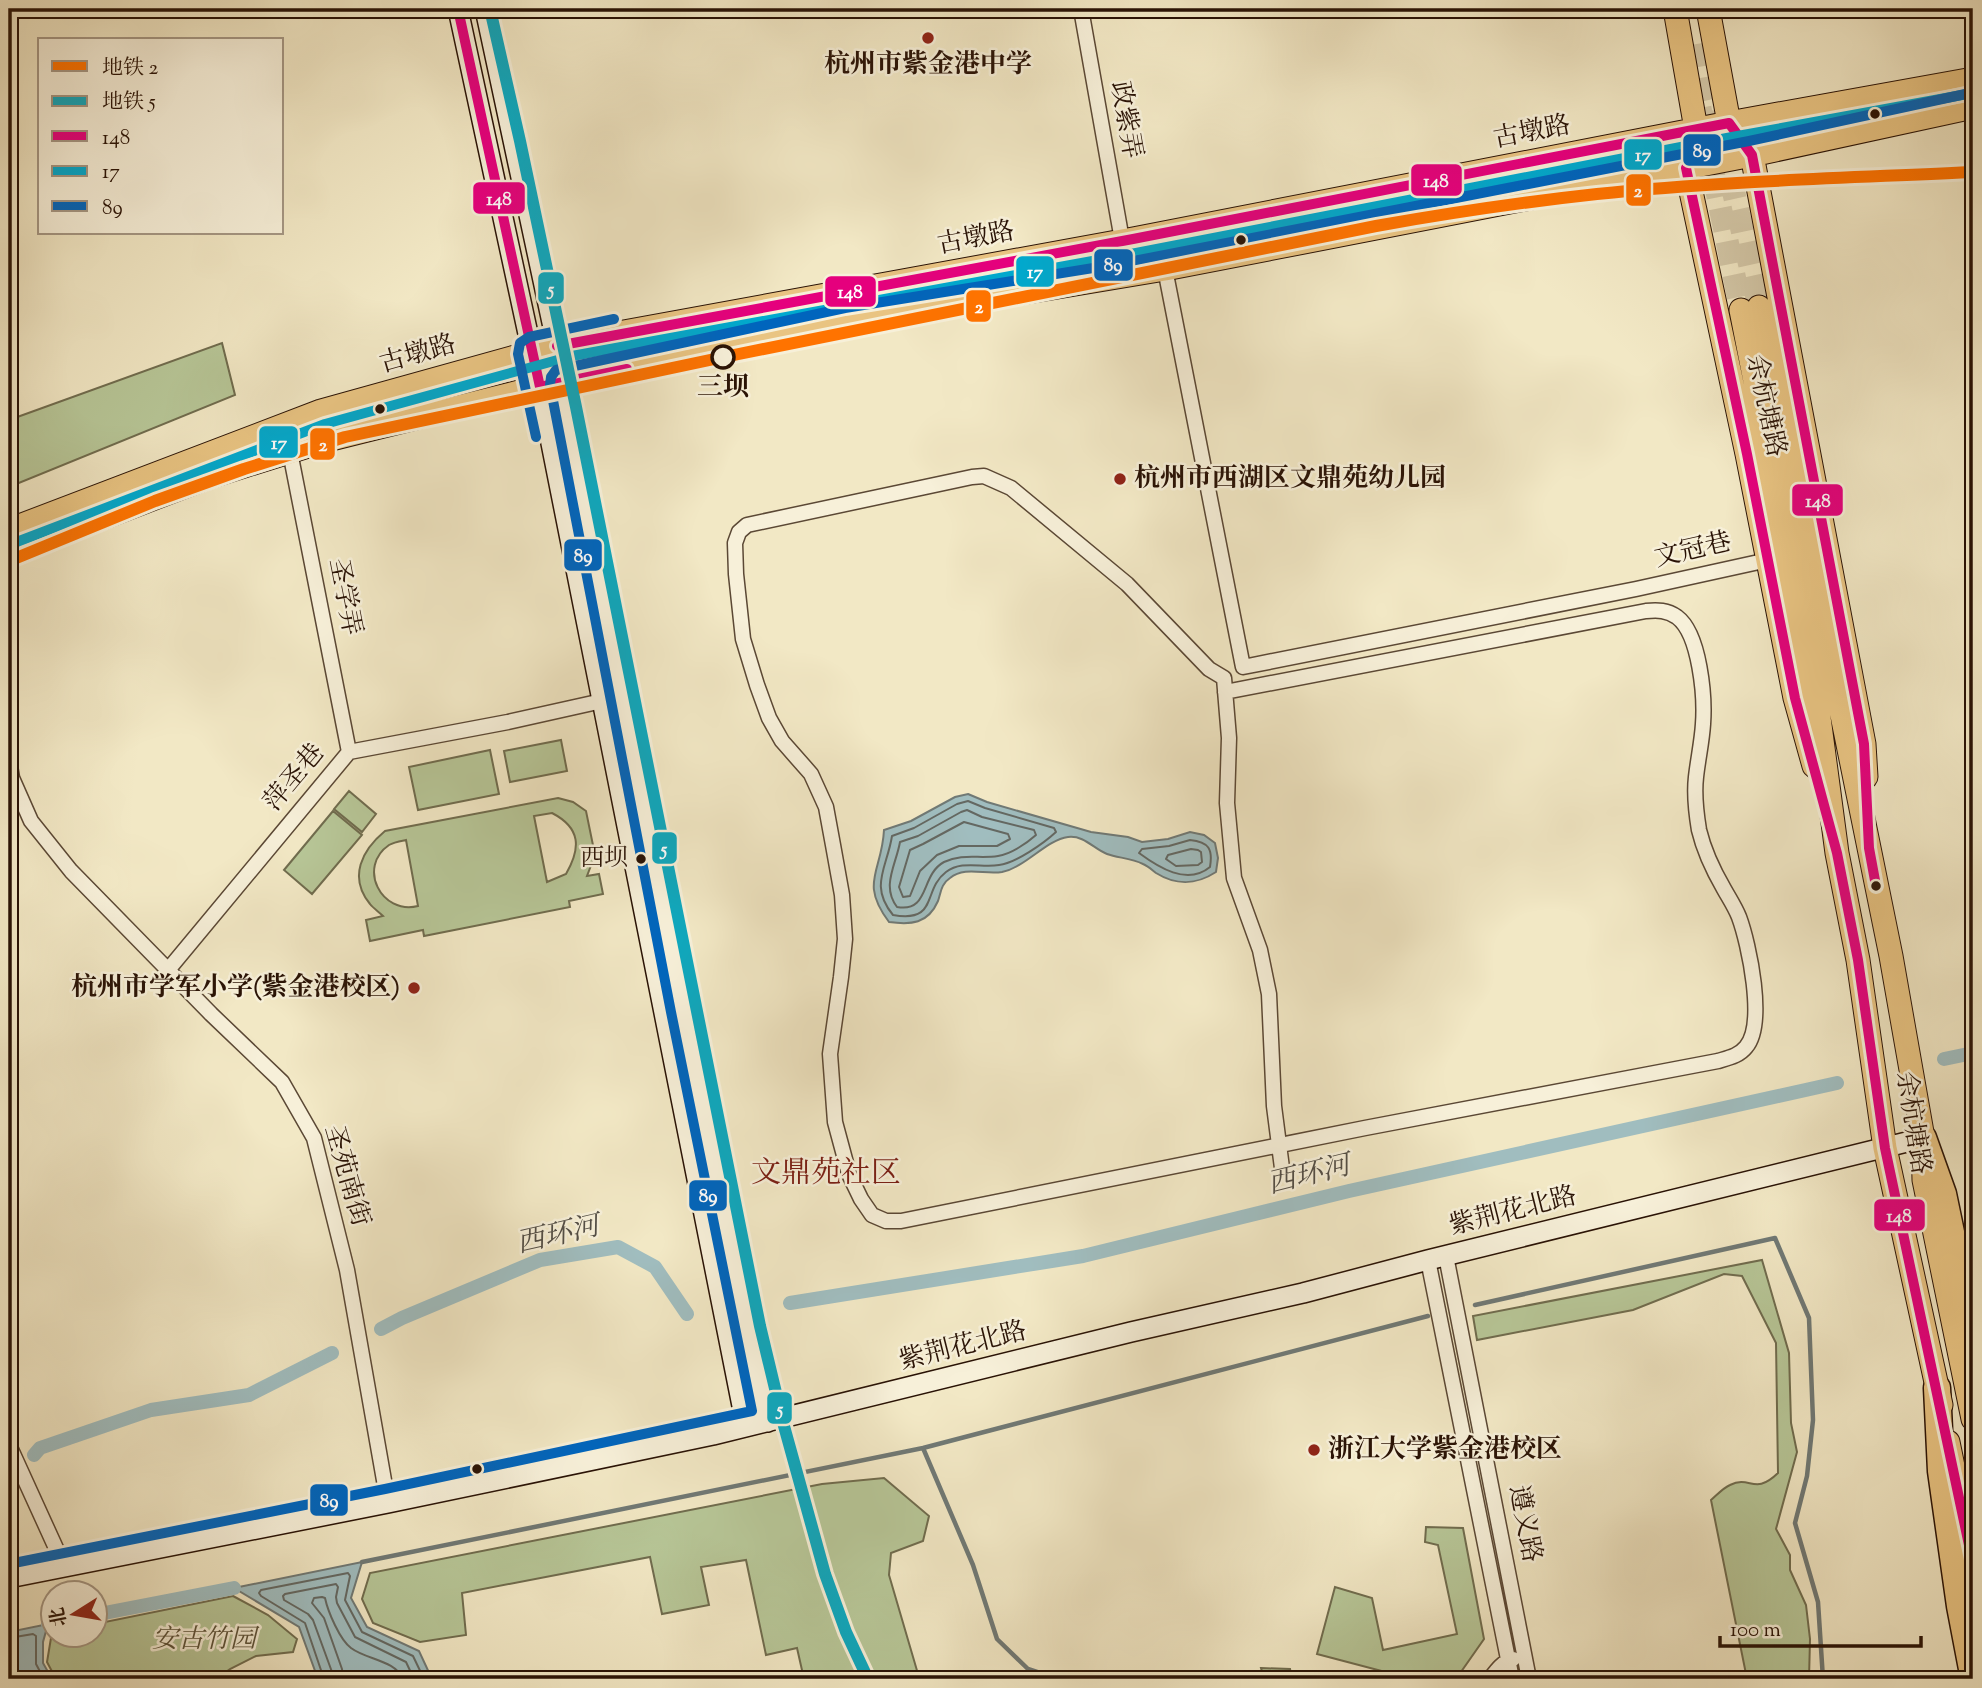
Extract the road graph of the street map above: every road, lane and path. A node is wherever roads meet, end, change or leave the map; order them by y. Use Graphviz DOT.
graph roads {
  1 [pos="458,9"];
  2 [pos="508,9"];
  3 [pos="1081,9"];
  4 [pos="1675,9"];
  5 [pos="1708,9"];
  6 [pos="485,11"];
  7 [pos="1973,79"];
  8 [pos="1973,107"];
  9 [pos="1729,123"];
  10 [pos="1696,129"];
  11 [pos="1752,155"];
  12 [pos="1686,168"];
  13 [pos="1122,240"];
  14 [pos="1166,269"];
  15 [pos="557,346"];
  16 [pos="532,351"];
  17 [pos="564,382"];
  18 [pos="540,387"];
  19 [pos="290,452"];
  20 [pos="9,530"];
  21 [pos="9,554"];
  22 [pos="1768,560"];
  23 [pos="1225,692"];
  24 [pos="603,701"];
  25 [pos="349,752"];
  26 [pos="9,760"];
  27 [pos="1869,848"];
  28 [pos="1838,853"];
  29 [pos="168,970"];
  30 [pos="1923,1138"];
  31 [pos="1279,1145"];
  32 [pos="1885,1148"];
  33 [pos="1282,1168"];
  34 [pos="1437,1258"];
  35 [pos="1973,1338"];
  36 [pos="1937,1388"];
  37 [pos="1973,1419"];
  38 [pos="768,1422"];
  39 [pos="746,1426"];
  40 [pos="9,1446"];
  41 [pos="388,1503"];
  42 [pos="1973,1564"];
  43 [pos="65,1568"];
  44 [pos="9,1578"];
  45 [pos="1525,1657"];
  46 [pos="1508,1660"];
  47 [pos="1973,1674"];
  48 [pos="1490,1679"];
  49 [pos="1512,1679"];
  50 [pos="1529,1679"];
  1 -- 16 [label="main road"];
  2 -- 6 [label="street"];
  3 -- 13 [label="street, 政紫弄"];
  4 -- 10 [label="main road, 余杭塘路"];
  5 -- 9 [label="main road, 余杭塘路"];
  6 -- 15 [label="main road"];
  7 -- 9 [label="main road, 古墩路"];
  8 -- 11 [label="main road"];
  9 -- 10 [label="main road, 古墩路"];
  9 -- 11 [label="main road, 余杭塘路"];
  10 -- 12 [label="main road, 余杭塘路"];
  10 -- 13 [label="main road, 古墩路"];
  11 -- 12 [label="main road"];
  11 -- 27 [label="main road, 余杭塘路"];
  12 -- 14 [label="main road"];
  12 -- 22 [label="main road, 余杭塘路"];
  13 -- 15 [label="main road, 古墩路"];
  14 -- 17 [label="main road"];
  14 -- 22 [label="street, 文冠巷"];
  15 -- 16 [label="main road, 古墩路"];
  15 -- 17 [label="main road"];
  16 -- 18 [label="main road"];
  16 -- 20 [label="main road, 古墩路"];
  17 -- 18 [label="main road"];
  17 -- 38 [label="main road"];
  18 -- 19 [label="main road"];
  18 -- 24 [label="main road"];
  19 -- 21 [label="main road"];
  19 -- 25 [label="street, 圣学弄"];
  22 -- 28 [label="main road, 余杭塘路"];
  23 -- 31 [label="street"];
  23 -- 31 [label="street"];
  23 -- 31 [label="street"];
  24 -- 25 [label="street, 萍圣巷"];
  24 -- 39 [label="main road"];
  25 -- 29 [label="street, 萍圣巷"];
  26 -- 29 [label="street, 圣苑南街"];
  27 -- 28 [label="main road, 余杭塘路"];
  27 -- 30 [label="main road, 余杭塘路"];
  28 -- 32 [label="main road, 余杭塘路"];
  29 -- 41 [label="street, 圣苑南街"];
  30 -- 32 [label="main road, 紫荆花北路"];
  30 -- 35 [label="highway"];
  30 -- 37 [label="main road, 余杭塘路"];
  31 -- 33 [label="street"];
  32 -- 34 [label="main road, 紫荆花北路"];
  32 -- 36 [label="main road, 余杭塘路"];
  34 -- 38 [label="main road, 紫荆花北路"];
  34 -- 45 [label="street, 遵义路"];
  34 -- 46 [label="street, 遵义路"];
  36 -- 42 [label="main road, 余杭塘路"];
  36 -- 47 [label="highway"];
  38 -- 39 [label="main road, 紫荆花北路"];
  39 -- 41 [label="main road, 紫荆花北路"];
  40 -- 43 [label="street"];
  41 -- 43 [label="main road, 紫荆花北路"];
  43 -- 44 [label="main road, 紫荆花北路"];
  45 -- 46 [label="street"];
  45 -- 50 [label="street, 遵义路"];
  46 -- 48 [label="street"];
  46 -- 49 [label="street, 遵义路"];
}
